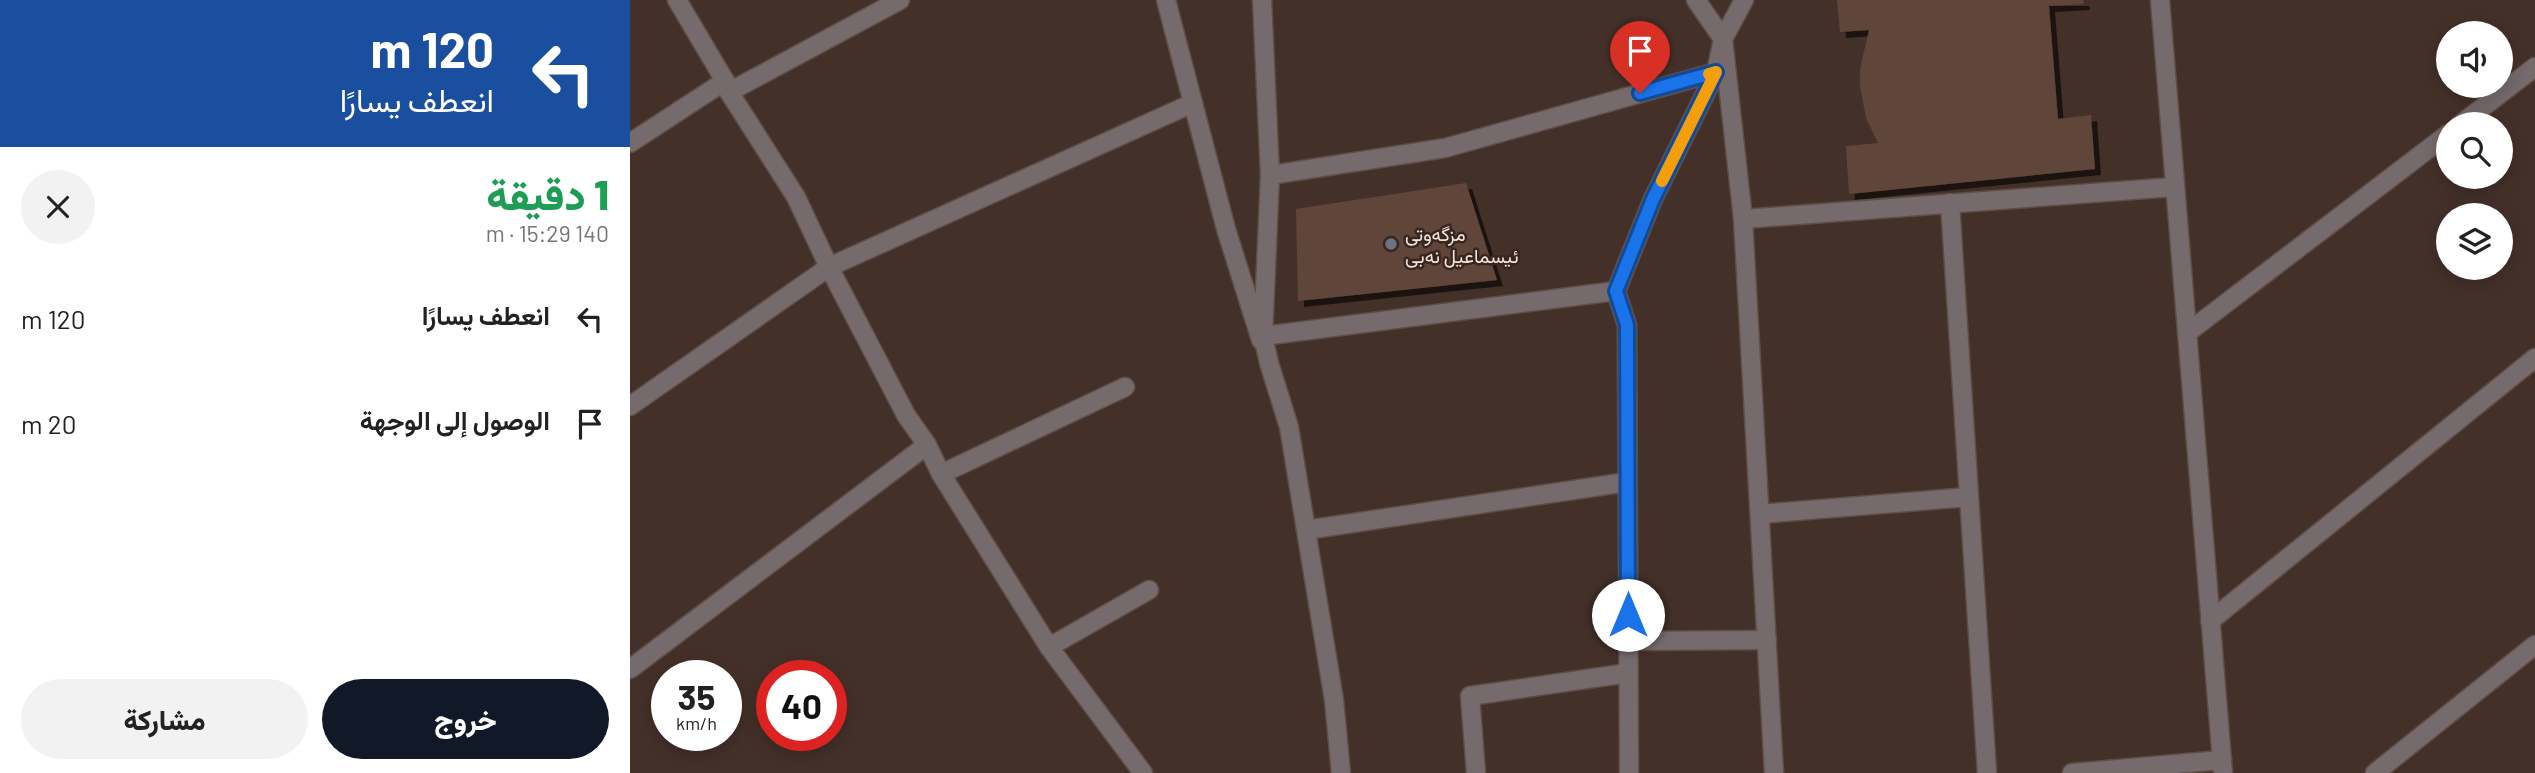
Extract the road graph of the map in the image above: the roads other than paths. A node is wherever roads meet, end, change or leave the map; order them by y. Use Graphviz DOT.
graph roads {
  1 [pos="677,0"];
  2 [pos="900,0"];
  3 [pos="1166,0"];
  4 [pos="1262,0"];
  5 [pos="1696,0"];
  6 [pos="1744,0"];
  7 [pos="2160,0"];
  8 [pos="1723,39"];
  9 [pos="2535,67"];
  10 [pos="1716,72"];
  11 [pos="727,86"];
  12 [pos="1193,103"];
  13 [pos="2476,112"];
  14 [pos="630,143"];
  15 [pos="2436,143"];
  16 [pos="1270,176"];
  17 [pos="2174,187"];
  18 [pos="1950,203"];
  19 [pos="1743,219"];
  20 [pos="829,267"];
  21 [pos="1616,291"];
  22 [pos="2187,333"];
  23 [pos="1263,336"];
  24 [pos="2535,358"];
  25 [pos="1269,363"];
  26 [pos="1125,387"];
  27 [pos="630,406"];
  28 [pos="927,445"];
  29 [pos="941,474"];
  30 [pos="1627,482"];
  31 [pos="1969,497"];
  32 [pos="1760,514"];
  33 [pos="1306,530"];
  34 [pos="1149,590"];
  35 [pos="2210,621"];
  36 [pos="1767,640"];
  37 [pos="1628,641"];
  38 [pos="2535,645"];
  39 [pos="1049,647"];
  40 [pos="630,670"];
  41 [pos="1628,673"];
  42 [pos="2222,767"];
  43 [pos="1143,773"];
  44 [pos="1342,773"];
  45 [pos="1476,773"];
  46 [pos="1629,773"];
  47 [pos="1774,773"];
  48 [pos="1987,773"];
  49 [pos="2073,773"];
  50 [pos="2375,773"];
  1 -- 11 [label="street"];
  2 -- 11 [label="street"];
  3 -- 12 [label="street"];
  4 -- 16 [label="street"];
  5 -- 8 [label="street"];
  6 -- 8 [label="street"];
  7 -- 17 [label="street"];
  8 -- 10 [label="street"];
  8 -- 19 [label="street"];
  9 -- 13 [label="street"];
  10 -- 16 [label="street"];
  10 -- 21 [label="street"];
  11 -- 14 [label="street"];
  11 -- 20 [label="street"];
  12 -- 20 [label="street"];
  12 -- 25 [label="street"];
  15 -- 22 [label="street"];
  16 -- 23 [label="street"];
  17 -- 18 [label="street"];
  17 -- 22 [label="street"];
  18 -- 19 [label="street"];
  18 -- 31 [label="street"];
  19 -- 32 [label="street"];
  20 -- 27 [label="street"];
  20 -- 28 [label="street"];
  21 -- 23 [label="street"];
  21 -- 30 [label="street"];
  22 -- 35 [label="street"];
  23 -- 25 [label="street"];
  24 -- 35 [label="street"];
  25 -- 33 [label="street"];
  26 -- 29 [label="street"];
  28 -- 29 [label="street"];
  28 -- 40 [label="street"];
  29 -- 39 [label="street"];
  30 -- 33 [label="street"];
  30 -- 37 [label="street"];
  31 -- 32 [label="street"];
  31 -- 48 [label="street"];
  32 -- 36 [label="street"];
  33 -- 44 [label="street"];
  34 -- 39 [label="street"];
  35 -- 42 [label="street"];
  36 -- 37 [label="street"];
  36 -- 47 [label="street"];
  37 -- 41 [label="street"];
  38 -- 50 [label="street"];
  39 -- 43 [label="street"];
  41 -- 45 [label="street"];
  41 -- 46 [label="street"];
  42 -- 49 [label="street"];
}
